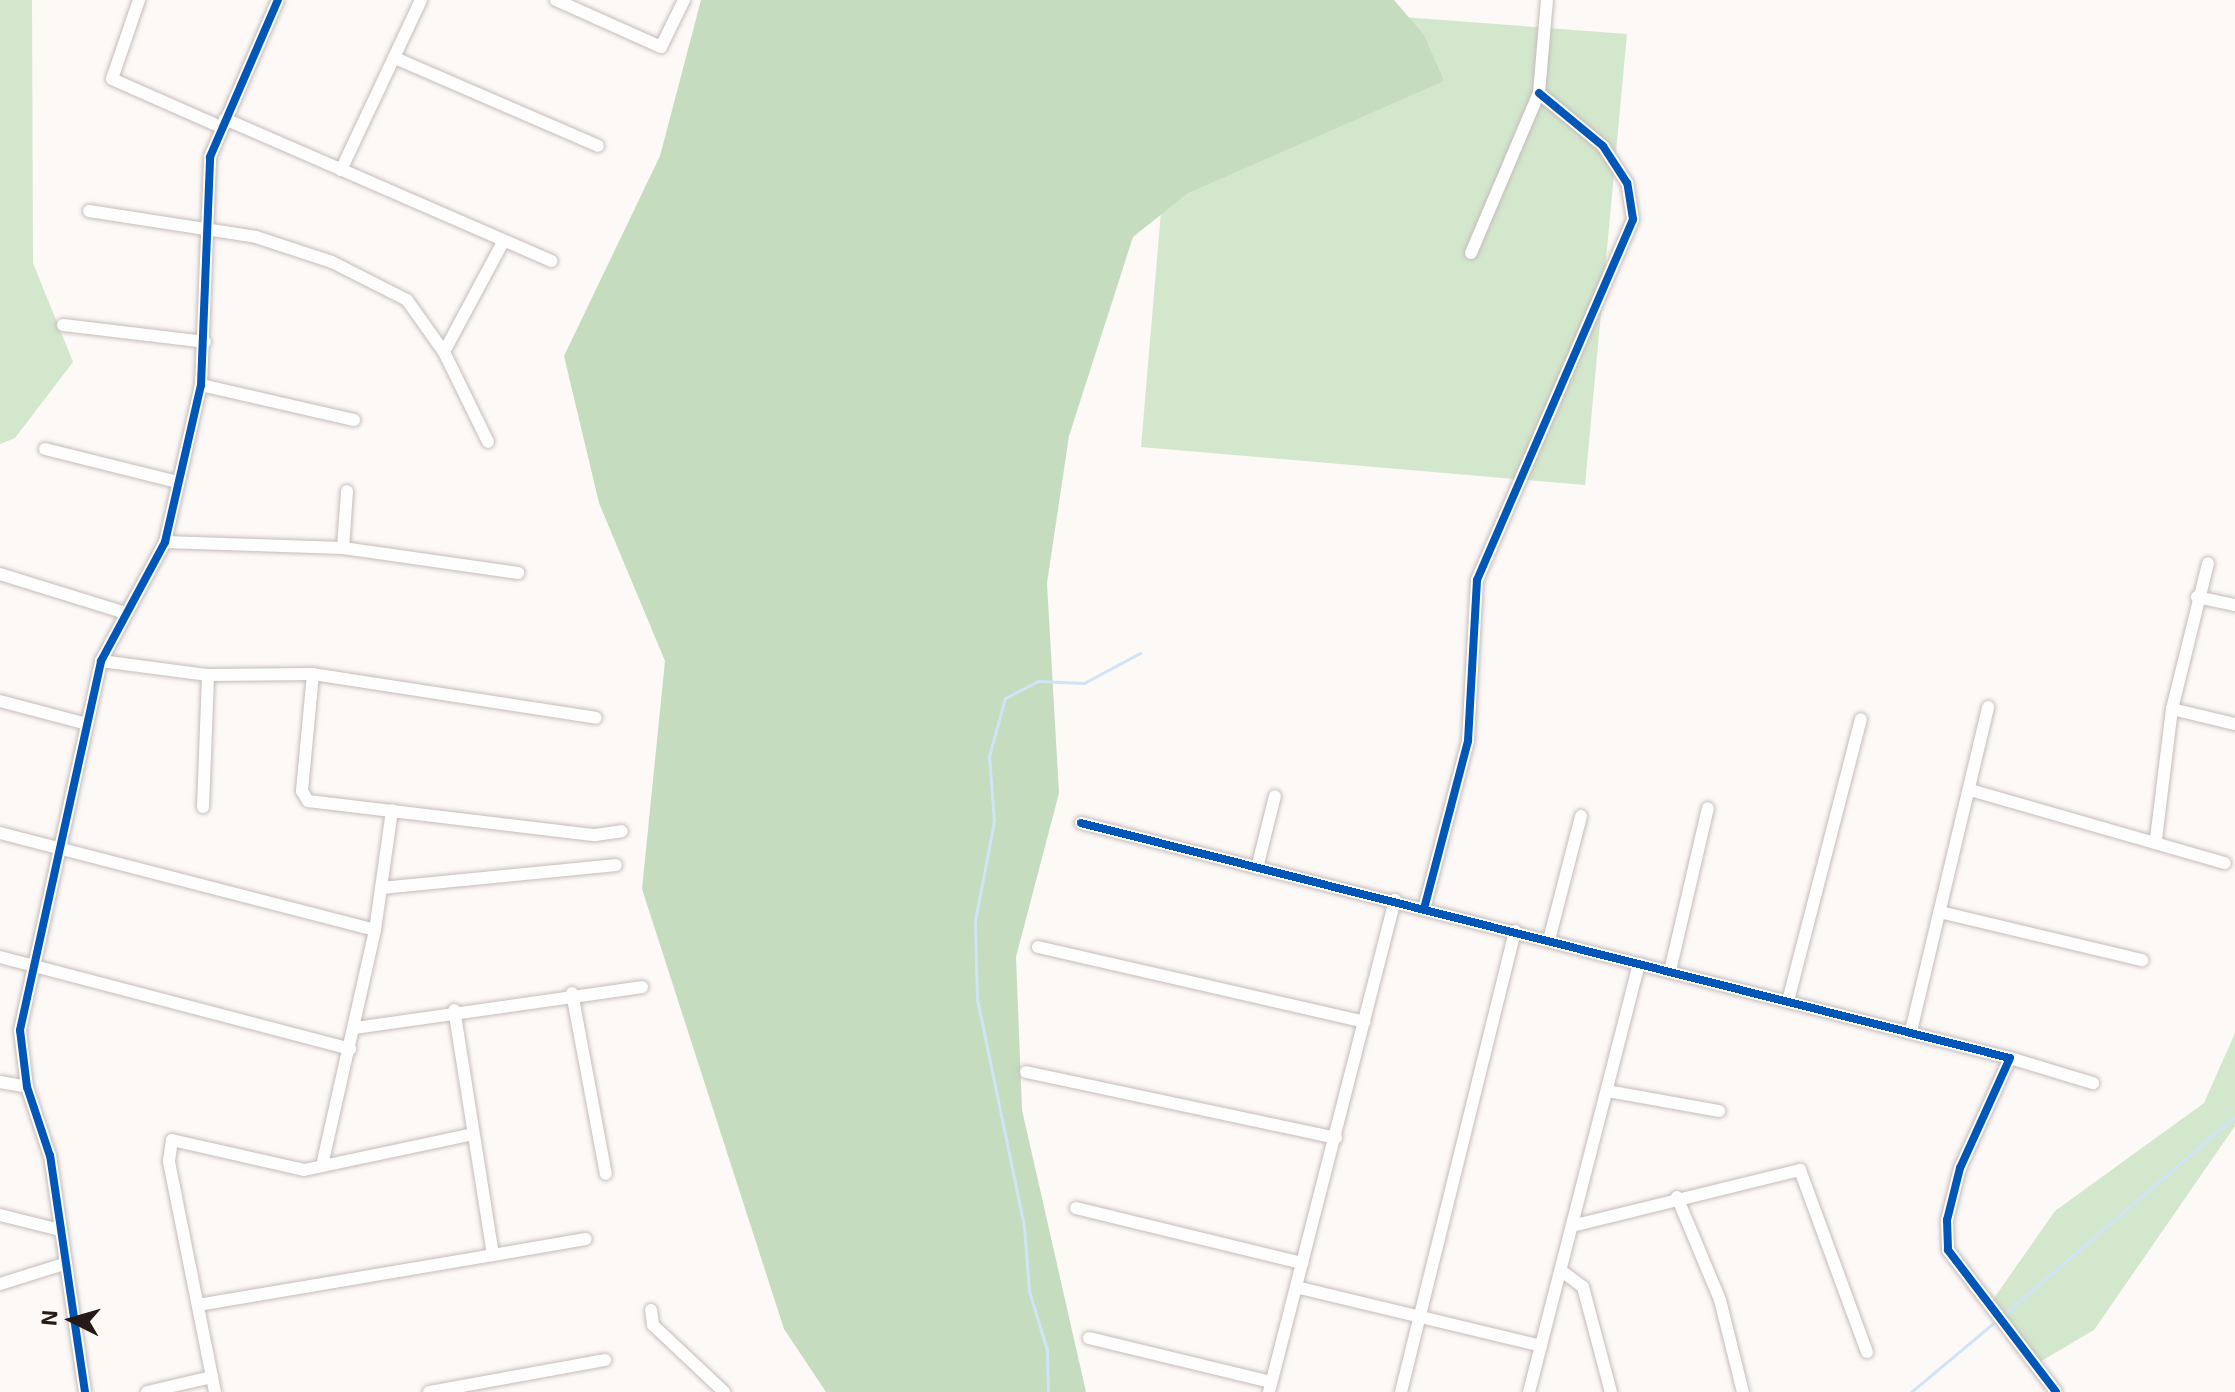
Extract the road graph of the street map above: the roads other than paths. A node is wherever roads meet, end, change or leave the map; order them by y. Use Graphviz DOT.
graph roads {
  1 [pos="139,0"];
  2 [pos="278,0"];
  3 [pos="421,0"];
  4 [pos="556,0"];
  5 [pos="684,0"];
  6 [pos="1547,0"];
  7 [pos="395,58"];
  8 [pos="1539,93"];
  9 [pos="223,123"];
  10 [pos="598,146"];
  11 [pos="341,170"];
  12 [pos="89,211"];
  13 [pos="204,228"];
  14 [pos="503,242"];
  15 [pos="1471,253"];
  16 [pos="551,261"];
  17 [pos="63,325"];
  18 [pos="205,342"];
  19 [pos="444,352"];
  20 [pos="201,385"];
  21 [pos="354,420"];
  22 [pos="488,442"];
  23 [pos="45,449"];
  24 [pos="177,482"];
  25 [pos="347,491"];
  26 [pos="165,542"];
  27 [pos="343,548"];
  28 [pos="2208,563"];
  29 [pos="518,573"];
  30 [pos="0,574"];
  31 [pos="2197,597"];
  32 [pos="2235,605"];
  33 [pos="123,612"];
  34 [pos="101,661"];
  35 [pos="313,674"];
  36 [pos="208,675"];
  37 [pos="0,701"];
  38 [pos="1988,707"];
  39 [pos="2172,709"];
  40 [pos="596,718"];
  41 [pos="1861,719"];
  42 [pos="87,724"];
  43 [pos="2235,724"];
  44 [pos="1970,790"];
  45 [pos="1275,796"];
  46 [pos="203,807"];
  47 [pos="1708,808"];
  48 [pos="392,810"];
  49 [pos="1581,816"];
  50 [pos="1081,823"];
  51 [pos="622,831"];
  52 [pos="0,833"];
  53 [pos="2156,839"];
  54 [pos="59,849"];
  55 [pos="2225,863"];
  56 [pos="616,865"];
  57 [pos="1257,868"];
  58 [pos="382,888"];
  59 [pos="1395,900"];
  60 [pos="1425,905"];
  61 [pos="1940,912"];
  62 [pos="375,930"];
  63 [pos="1515,931"];
  64 [pos="1549,940"];
  65 [pos="1038,947"];
  66 [pos="0,957"];
  67 [pos="2142,960"];
  68 [pos="1639,964"];
  69 [pos="29,965"];
  70 [pos="1670,971"];
  71 [pos="642,987"];
  72 [pos="572,993"];
  73 [pos="1788,1001"];
  74 [pos="454,1010"];
  75 [pos="1365,1022"];
  76 [pos="355,1028"];
  77 [pos="1911,1031"];
  78 [pos="350,1049"];
  79 [pos="2010,1058"];
  80 [pos="1026,1072"];
  81 [pos="0,1082"];
  82 [pos="2093,1083"];
  83 [pos="27,1087"];
  84 [pos="1607,1091"];
  85 [pos="1719,1111"];
  86 [pos="468,1135"];
  87 [pos="1336,1138"];
  88 [pos="323,1161"];
  89 [pos="606,1174"];
  90 [pos="1677,1197"];
  91 [pos="1076,1208"];
  92 [pos="0,1215"];
  93 [pos="1572,1226"];
  94 [pos="60,1230"];
  95 [pos="586,1239"];
  96 [pos="493,1255"];
  97 [pos="1302,1263"];
  98 [pos="64,1264"];
  99 [pos="1563,1272"];
  100 [pos="0,1284"];
  101 [pos="1296,1287"];
  102 [pos="198,1305"];
  103 [pos="651,1310"];
  104 [pos="1417,1318"];
  105 [pos="1089,1338"];
  106 [pos="1541,1346"];
  107 [pos="1867,1352"];
  108 [pos="605,1360"];
  109 [pos="212,1377"];
  110 [pos="1270,1387"];
  111 [pos="84,1392"];
  112 [pos="147,1392"];
  113 [pos="215,1392"];
  114 [pos="429,1392"];
  115 [pos="724,1392"];
  116 [pos="1401,1392"];
  117 [pos="1529,1392"];
  118 [pos="1611,1392"];
  119 [pos="1743,1392"];
  120 [pos="2056,1392"];
  1 -- 9 [label="street"];
  2 -- 9 [label="street"];
  3 -- 7 [label="street"];
  4 -- 5 [label="street"];
  6 -- 8 [label="street"];
  7 -- 10 [label="street"];
  7 -- 11 [label="street"];
  8 -- 15 [label="street"];
  8 -- 60 [label="street"];
  9 -- 11 [label="street"];
  9 -- 13 [label="street"];
  11 -- 14 [label="street"];
  12 -- 13 [label="street"];
  13 -- 18 [label="street"];
  13 -- 19 [label="street"];
  14 -- 16 [label="street"];
  14 -- 19 [label="street"];
  17 -- 18 [label="street"];
  18 -- 20 [label="street"];
  19 -- 22 [label="street"];
  20 -- 21 [label="street"];
  20 -- 24 [label="street"];
  23 -- 24 [label="street"];
  24 -- 26 [label="street"];
  25 -- 27 [label="street"];
  26 -- 27 [label="street"];
  26 -- 33 [label="street"];
  27 -- 29 [label="street"];
  28 -- 31 [label="street"];
  30 -- 33 [label="street"];
  31 -- 32 [label="street"];
  31 -- 39 [label="street"];
  33 -- 34 [label="street"];
  34 -- 36 [label="street"];
  34 -- 42 [label="street"];
  35 -- 36 [label="street"];
  35 -- 40 [label="street"];
  35 -- 48 [label="street"];
  36 -- 46 [label="street"];
  37 -- 42 [label="street"];
  38 -- 44 [label="street"];
  39 -- 43 [label="street"];
  39 -- 53 [label="street"];
  41 -- 73 [label="street"];
  42 -- 54 [label="street"];
  44 -- 53 [label="street"];
  44 -- 61 [label="street"];
  45 -- 57 [label="street"];
  47 -- 70 [label="street"];
  48 -- 51 [label="street"];
  48 -- 58 [label="street"];
  49 -- 64 [label="street"];
  50 -- 57 [label="street"];
  52 -- 54 [label="street"];
  53 -- 55 [label="street"];
  54 -- 62 [label="street"];
  54 -- 69 [label="street"];
  56 -- 58 [label="street"];
  57 -- 59 [label="street"];
  58 -- 62 [label="street"];
  59 -- 60 [label="street"];
  59 -- 75 [label="street"];
  60 -- 63 [label="street"];
  61 -- 67 [label="street"];
  61 -- 77 [label="street"];
  62 -- 76 [label="street"];
  63 -- 64 [label="street"];
  63 -- 104 [label="street"];
  64 -- 68 [label="street"];
  65 -- 75 [label="street"];
  66 -- 69 [label="street"];
  68 -- 70 [label="street"];
  68 -- 84 [label="street"];
  69 -- 78 [label="street"];
  69 -- 83 [label="street"];
  70 -- 73 [label="street"];
  71 -- 72 [label="street"];
  72 -- 74 [label="street"];
  72 -- 89 [label="street"];
  73 -- 77 [label="street"];
  74 -- 76 [label="street"];
  74 -- 86 [label="street"];
  75 -- 87 [label="street"];
  76 -- 78 [label="street"];
  77 -- 79 [label="street"];
  78 -- 88 [label="street"];
  79 -- 82 [label="street"];
  79 -- 120 [label="street"];
  80 -- 87 [label="street"];
  81 -- 83 [label="street"];
  83 -- 94 [label="street"];
  84 -- 85 [label="street"];
  84 -- 93 [label="street"];
  86 -- 88 [label="street"];
  86 -- 96 [label="street"];
  87 -- 97 [label="street"];
  88 -- 102 [label="street"];
  90 -- 93 [label="street"];
  90 -- 107 [label="street"];
  90 -- 119 [label="street"];
  91 -- 97 [label="street"];
  92 -- 94 [label="street"];
  93 -- 99 [label="street"];
  94 -- 98 [label="street"];
  95 -- 96 [label="street"];
  96 -- 102 [label="street"];
  97 -- 101 [label="street"];
  98 -- 100 [label="street"];
  98 -- 111 [label="street"];
  99 -- 106 [label="street"];
  99 -- 118 [label="street"];
  101 -- 104 [label="street"];
  101 -- 110 [label="street"];
  102 -- 109 [label="street"];
  103 -- 115 [label="street"];
  104 -- 106 [label="street"];
  104 -- 116 [label="street"];
  105 -- 110 [label="street"];
  106 -- 117 [label="street"];
  108 -- 114 [label="street"];
  109 -- 112 [label="street"];
  109 -- 113 [label="street"];
}
